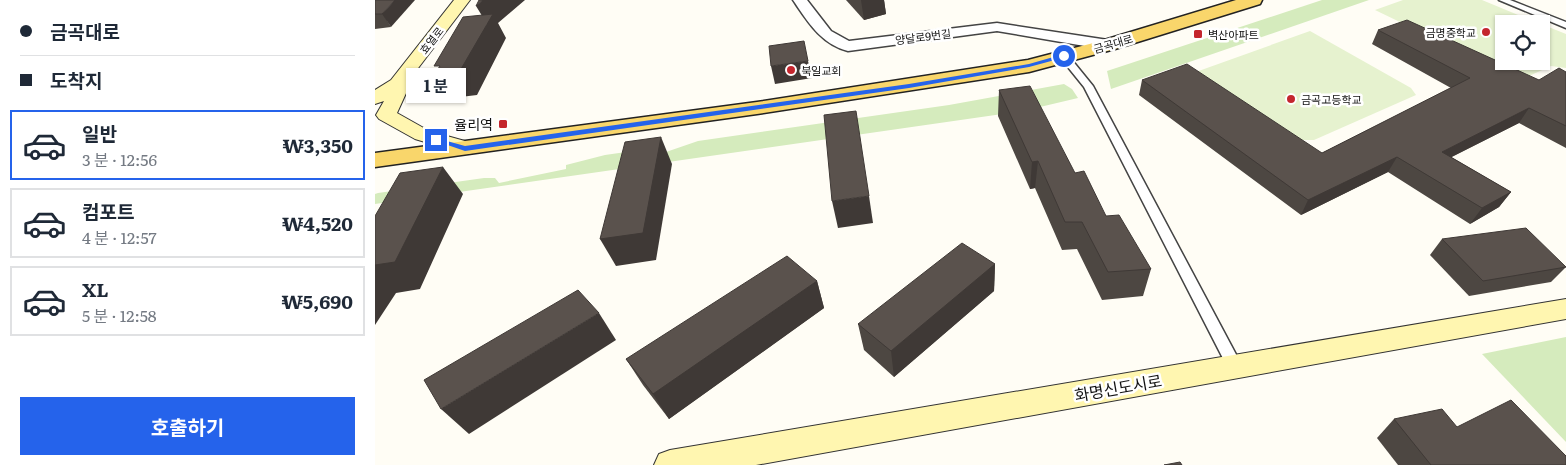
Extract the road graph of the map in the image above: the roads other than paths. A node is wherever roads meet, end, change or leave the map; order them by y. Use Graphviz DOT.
graph roads {
  1 [pos="462,0"];
  2 [pos="800,0"];
  3 [pos="1254,0"];
  4 [pos="1503,0"];
  5 [pos="1566,25"];
  6 [pos="1071,48"];
  7 [pos="397,84"];
  8 [pos="375,98"];
  9 [pos="381,112"];
  10 [pos="465,148"];
  11 [pos="375,160"];
  12 [pos="1566,309"];
  13 [pos="1235,367"];
  14 [pos="670,465"];
  1 -- 7 [label="main road, 효열로"];
  2 -- 6 [label="street, 양달로9번길"];
  3 -- 6 [label="main road, 금곡대로"];
  4 -- 5 [label="street"];
  6 -- 10 [label="main road, 금곡대로"];
  6 -- 13 [label="street"];
  7 -- 8 [label="main road, 효열로"];
  7 -- 9 [label="main road"];
  9 -- 10 [label="main road"];
  10 -- 11 [label="main road, 금곡대로"];
  12 -- 13 [label="main road, 화명신도시로"];
  13 -- 14 [label="main road, 화명신도시로"];
}
